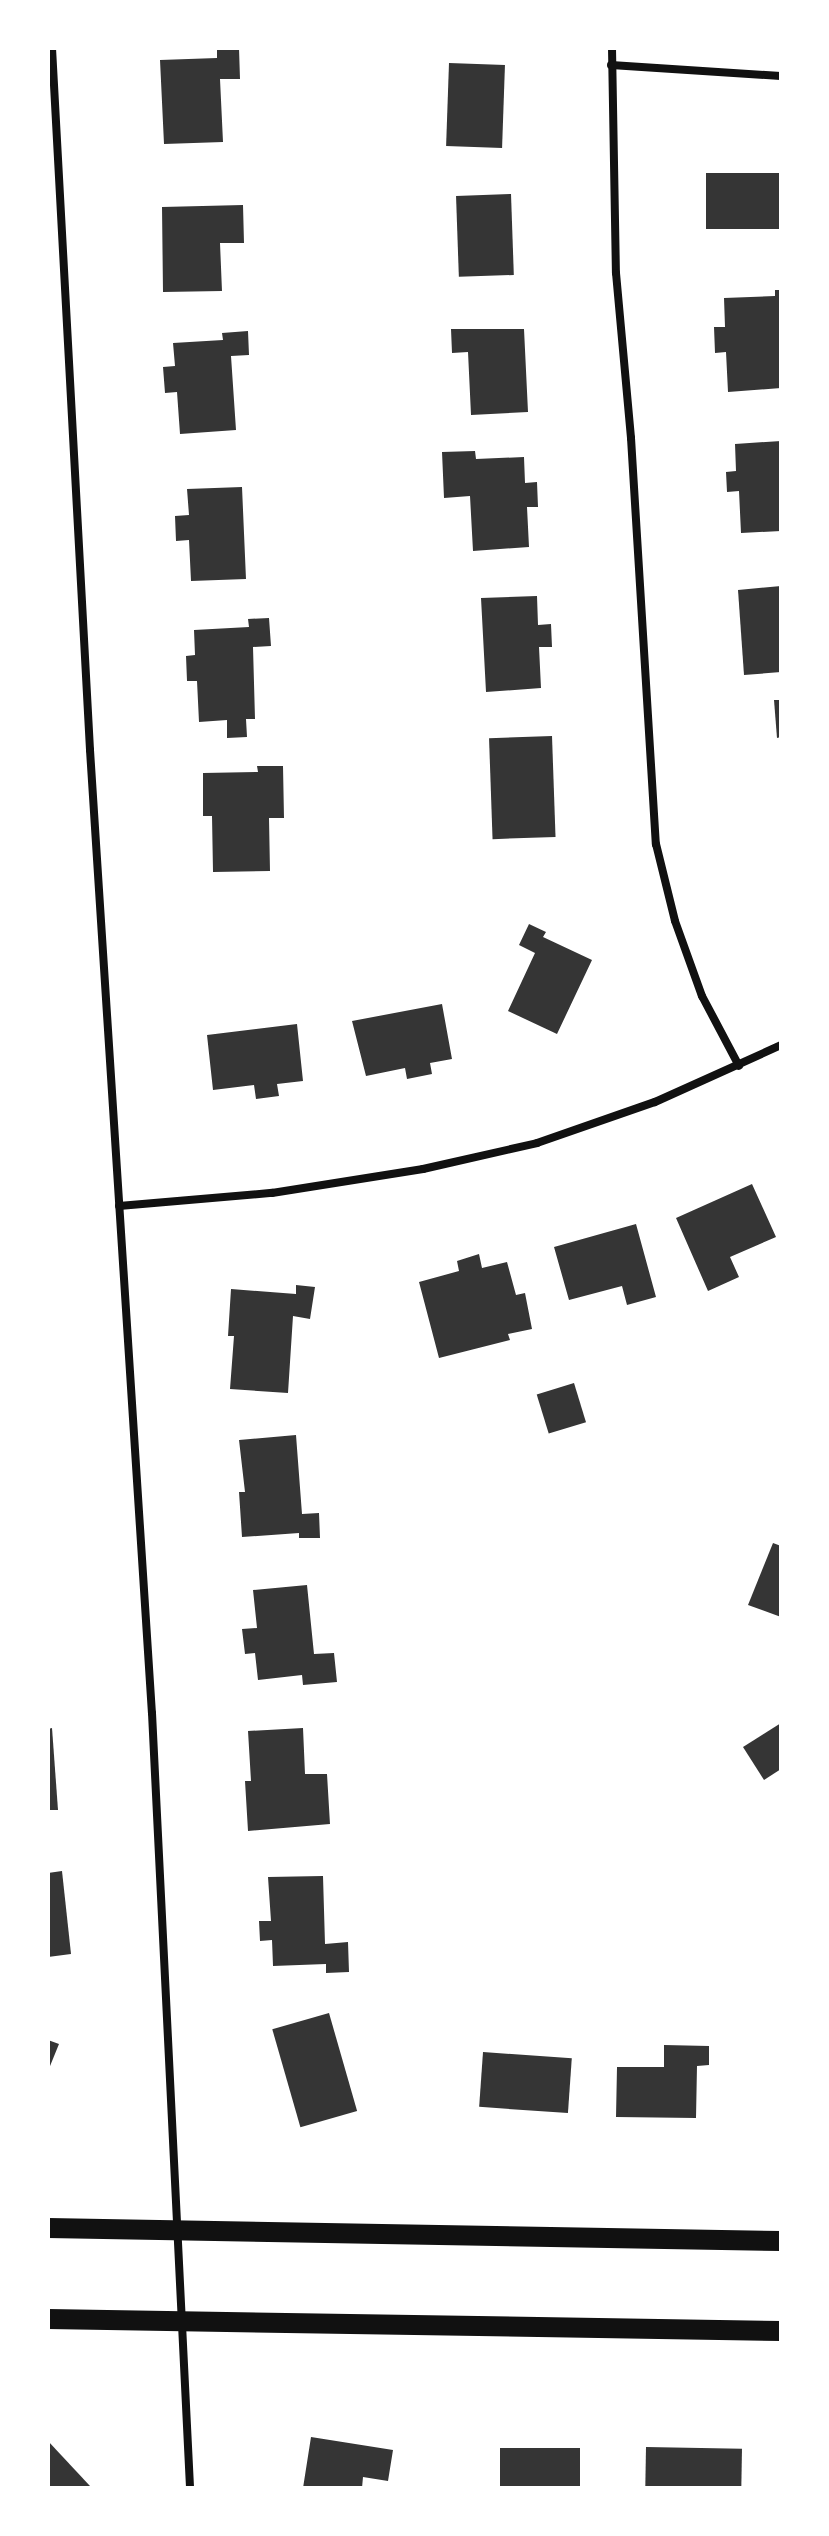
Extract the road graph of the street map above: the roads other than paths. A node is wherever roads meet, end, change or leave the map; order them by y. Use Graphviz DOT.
graph roads {
  1 [pos="52,48"];
  2 [pos="612,48"];
  3 [pos="611,65"];
  4 [pos="781,76"];
  5 [pos="781,1045"];
  6 [pos="739,1066"];
  7 [pos="119,1206"];
  8 [pos="48,2228"];
  9 [pos="177,2230"];
  10 [pos="781,2241"];
  11 [pos="48,2319"];
  12 [pos="181,2322"];
  13 [pos="781,2331"];
  14 [pos="190,2488"];
  1 -- 7 [label="street"];
  2 -- 3 [label="street"];
  3 -- 4 [label="street"];
  3 -- 6 [label="street"];
  5 -- 6 [label="street"];
  6 -- 7 [label="street"];
  7 -- 9 [label="street"];
  8 -- 9 [label="main road"];
  9 -- 10 [label="main road"];
  9 -- 12 [label="street"];
  11 -- 12 [label="main road"];
  12 -- 13 [label="main road"];
  12 -- 14 [label="street"];
}
